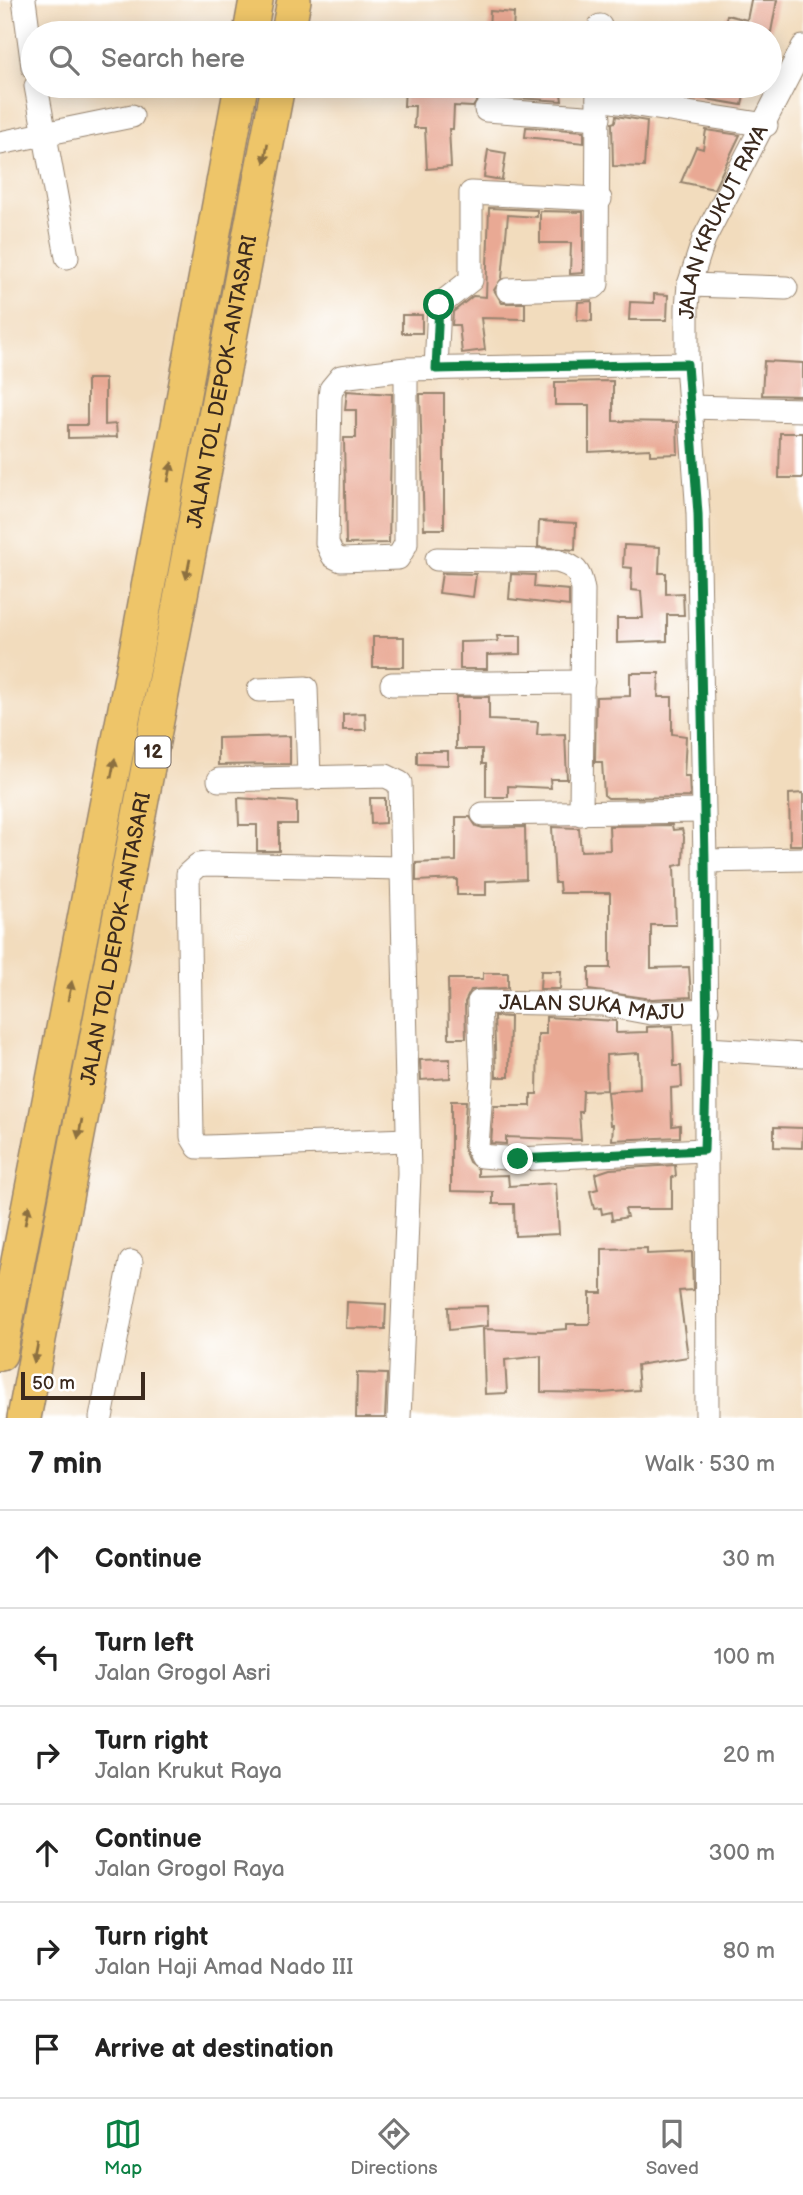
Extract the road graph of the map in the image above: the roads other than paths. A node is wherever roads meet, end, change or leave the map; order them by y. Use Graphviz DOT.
graph roads {
  1 [pos="24,0"];
  2 [pos="256,0"];
  3 [pos="294,0"];
  4 [pos="27,21"];
  5 [pos="252,21"];
  6 [pos="290,21"];
  7 [pos="803,47"];
  8 [pos="782,91"];
  9 [pos="38,98"];
  10 [pos="239,98"];
  11 [pos="276,98"];
  12 [pos="779,98"];
  13 [pos="598,101"];
  14 [pos="486,110"];
  15 [pos="132,116"];
  16 [pos="766,125"];
  17 [pos="43,135"];
  18 [pos="0,143"];
  19 [pos="600,200"];
  20 [pos="67,257"];
  21 [pos="699,285"];
  22 [pos="786,288"];
  23 [pos="508,290"];
  24 [pos="687,364"];
  25 [pos="406,369"];
  26 [pos="436,369"];
  27 [pos="690,407"];
  28 [pos="803,410"];
  29 [pos="437,559"];
  30 [pos="583,682"];
  31 [pos="392,684"];
  32 [pos="259,690"];
  33 [pos="309,778"];
  34 [pos="219,780"];
  35 [pos="702,810"];
  36 [pos="483,814"];
  37 [pos="581,814"];
  38 [pos="803,859"];
  39 [pos="712,861"];
  40 [pos="400,868"];
  41 [pos="707,1010"];
  42 [pos="707,1049"];
  43 [pos="803,1055"];
  44 [pos="408,1140"];
  45 [pos="704,1150"];
  46 [pos="131,1262"];
  47 [pos="0,1354"];
  48 [pos="24,1418"];
  49 [pos="101,1418"];
  50 [pos="399,1418"];
  51 [pos="708,1418"];
  1 -- 4 [label="street"];
  2 -- 5 [label="highway"];
  3 -- 6 [label="highway"];
  7 -- 8 [label="street, JALAN KRUKUT RAYA"];
  9 -- 17 [label="street"];
  47 -- 10 [label="highway, JALAN TOL DEPOK–ANTASARI / 12, one-way"];
  11 -- 48 [label="highway, JALAN TOL DEPOK–ANTASARI / 12, one-way"];
  12 -- 16 [label="street, JALAN KRUKUT RAYA"];
  13 -- 14 [label="street"];
  13 -- 16 [label="street"];
  13 -- 19 [label="street"];
  15 -- 17 [label="street"];
  16 -- 21 [label="street, JALAN KRUKUT RAYA"];
  17 -- 18 [label="street"];
  17 -- 20 [label="street"];
  19 -- 23 [label="street"];
  19 -- 26 [label="street"];
  21 -- 22 [label="street"];
  21 -- 24 [label="street, JALAN KRUKUT RAYA"];
  24 -- 26 [label="street"];
  24 -- 27 [label="street, JALAN KRUKUT RAYA"];
  25 -- 25 [label="street"];
  25 -- 26 [label="street"];
  27 -- 28 [label="street"];
  27 -- 35 [label="street, JALAN KRUKUT RAYA"];
  29 -- 30 [label="street"];
  30 -- 31 [label="street"];
  30 -- 37 [label="street"];
  32 -- 33 [label="street"];
  33 -- 34 [label="street"];
  33 -- 40 [label="street"];
  35 -- 37 [label="street"];
  35 -- 39 [label="street, JALAN KRUKUT RAYA"];
  36 -- 37 [label="street"];
  38 -- 39 [label="street"];
  39 -- 41 [label="street, JALAN KRUKUT RAYA"];
  40 -- 44 [label="street"];
  40 -- 44 [label="street"];
  41 -- 42 [label="street, JALAN KRUKUT RAYA"];
  41 -- 45 [label="street, JALAN SUKA MAJU"];
  42 -- 43 [label="street"];
  42 -- 45 [label="street, JALAN KRUKUT RAYA"];
  44 -- 50 [label="street"];
  45 -- 51 [label="street, JALAN KRUKUT RAYA"];
  46 -- 49 [label="street"];
}
